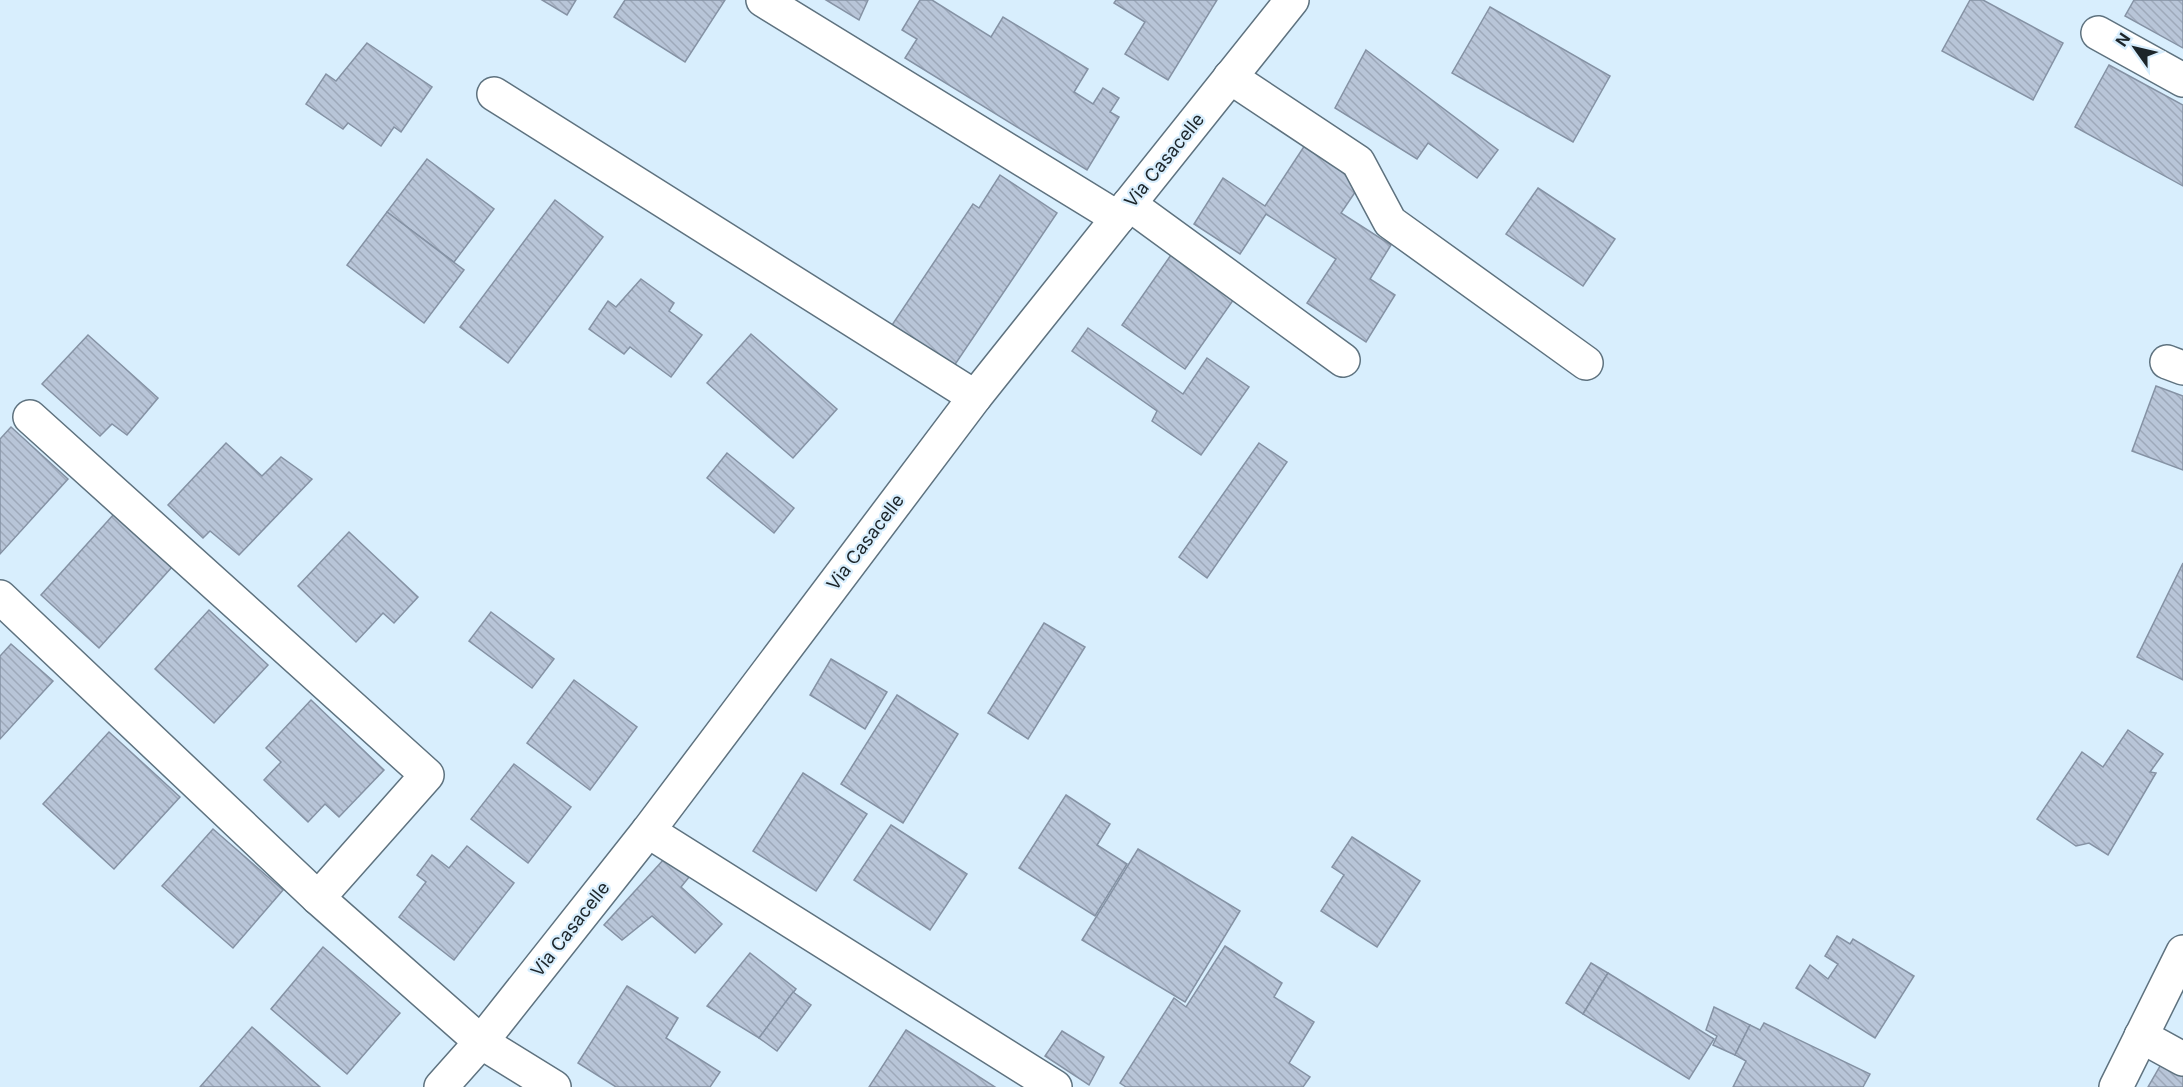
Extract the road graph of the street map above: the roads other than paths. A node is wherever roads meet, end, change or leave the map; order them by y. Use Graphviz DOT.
graph roads {
  1 [pos="762,0"];
  2 [pos="1292,0"];
  3 [pos="2098,33"];
  4 [pos="1230,77"];
  5 [pos="2183,80"];
  6 [pos="494,94"];
  7 [pos="1123,211"];
  8 [pos="1343,360"];
  9 [pos="1587,363"];
  10 [pos="975,397"];
  11 [pos="30,417"];
  12 [pos="0,597"];
  13 [pos="648,831"];
  14 [pos="318,898"];
  15 [pos="2183,952"];
  16 [pos="2141,1036"];
  17 [pos="481,1042"];
  18 [pos="2183,1059"];
  19 [pos="441,1087"];
  20 [pos="554,1087"];
  21 [pos="1055,1087"];
  22 [pos="2116,1087"];
  1 -- 7 [label="street"];
  2 -- 4 [label="street, Via Casacelle"];
  3 -- 5 [label="street"];
  4 -- 7 [label="street, Via Casacelle"];
  4 -- 9 [label="street"];
  6 -- 10 [label="street"];
  7 -- 8 [label="street"];
  7 -- 10 [label="street, Via Casacelle"];
  10 -- 13 [label="street, Via Casacelle"];
  11 -- 14 [label="street"];
  12 -- 14 [label="street"];
  13 -- 17 [label="street, Via Casacelle"];
  13 -- 21 [label="street"];
  14 -- 17 [label="street"];
  15 -- 16 [label="street"];
  16 -- 18 [label="street"];
  16 -- 22 [label="street"];
  17 -- 19 [label="street, Via Casacelle"];
  17 -- 20 [label="street"];
}
